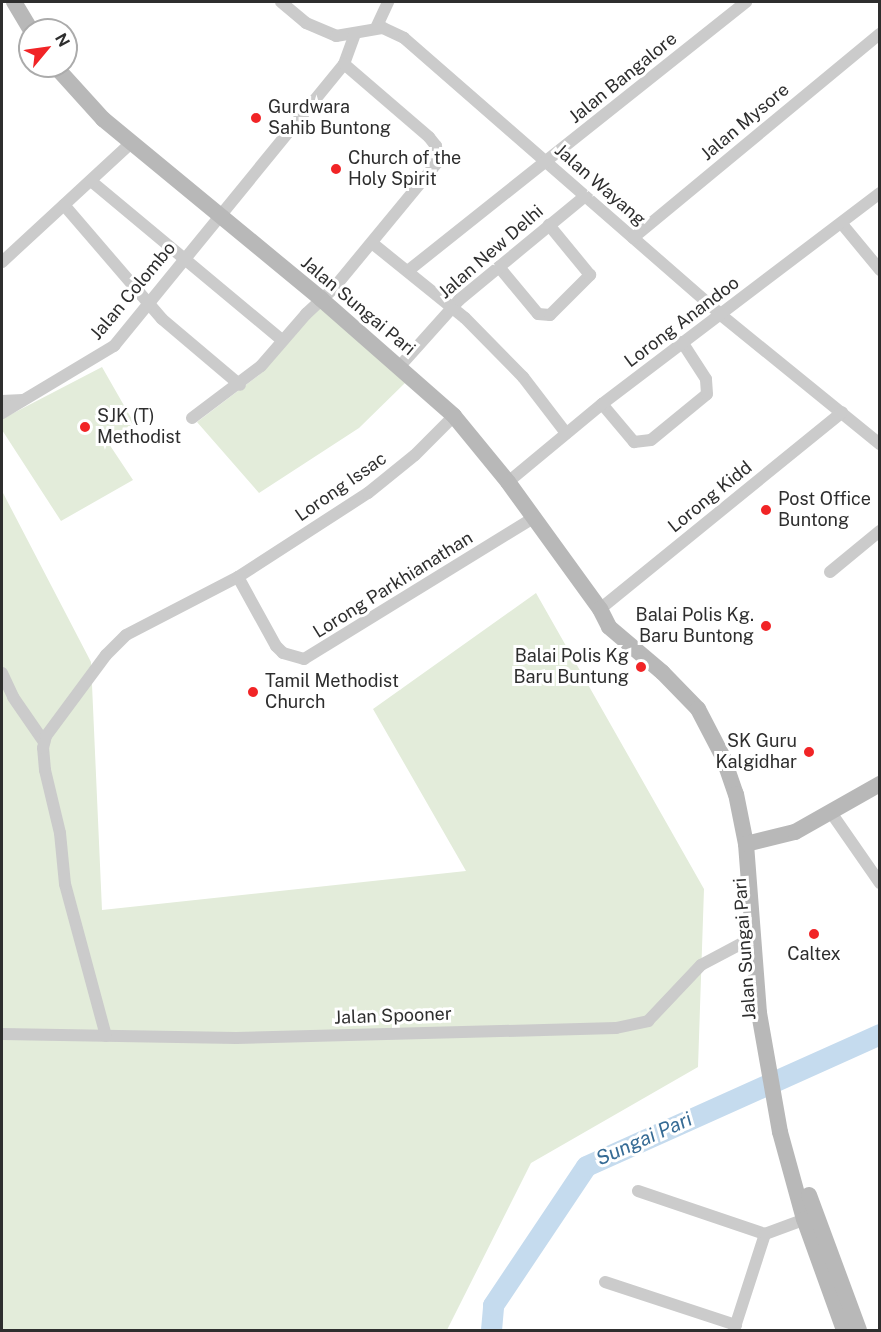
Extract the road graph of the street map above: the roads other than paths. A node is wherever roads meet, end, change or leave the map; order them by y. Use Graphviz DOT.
graph roads {
  1 [pos="14,2"];
  2 [pos="281,2"];
  3 [pos="388,2"];
  4 [pos="746,2"];
  5 [pos="24,18"];
  6 [pos="376,28"];
  7 [pos="355,34"];
  8 [pos="879,34"];
  9 [pos="344,64"];
  10 [pos="66,78"];
  11 [pos="132,142"];
  12 [pos="545,161"];
  13 [pos="91,181"];
  14 [pos="879,193"];
  15 [pos="585,196"];
  16 [pos="64,205"];
  17 [pos="220,216"];
  18 [pos="842,224"];
  19 [pos="549,225"];
  20 [pos="633,238"];
  21 [pos="372,243"];
  22 [pos="183,258"];
  23 [pos="2,262"];
  24 [pos="498,267"];
  25 [pos="409,270"];
  26 [pos="879,270"];
  27 [pos="321,300"];
  28 [pos="147,304"];
  29 [pos="453,307"];
  30 [pos="721,315"];
  31 [pos="282,340"];
  32 [pos="682,342"];
  33 [pos="400,366"];
  34 [pos="240,385"];
  35 [pos="25,400"];
  36 [pos="2,401"];
  37 [pos="602,404"];
  38 [pos="842,412"];
  39 [pos="2,413"];
  40 [pos="454,416"];
  41 [pos="192,418"];
  42 [pos="566,433"];
  43 [pos="879,444"];
  44 [pos="508,482"];
  45 [pos="532,519"];
  46 [pos="879,531"];
  47 [pos="830,572"];
  48 [pos="238,577"];
  49 [pos="600,609"];
  50 [pos="2,673"];
  51 [pos="44,742"];
  52 [pos="879,784"];
  53 [pos="832,814"];
  54 [pos="751,844"];
  55 [pos="879,883"];
  56 [pos="752,938"];
  57 [pos="763,1013"];
  58 [pos="2,1034"];
  59 [pos="106,1036"];
  60 [pos="638,1191"];
  61 [pos="810,1218"];
  62 [pos="765,1234"];
  63 [pos="605,1282"];
  64 [pos="735,1328"];
  65 [pos="844,1330"];
  66 [pos="858,1330"];
  1 -- 5 [label="main road"];
  2 -- 7 [label="street"];
  3 -- 6 [label="street"];
  4 -- 12 [label="street, Jalan Bangalore"];
  6 -- 7 [label="street"];
  6 -- 12 [label="street, Jalan Wayang"];
  7 -- 9 [label="street, Jalan Colombo"];
  8 -- 20 [label="street, Jalan Mysore"];
  9 -- 17 [label="street, Jalan Colombo"];
  9 -- 21 [label="street"];
  10 -- 11 [label="main road, Jalan Sungai Pari"];
  11 -- 13 [label="street"];
  11 -- 17 [label="main road, Jalan Sungai Pari"];
  12 -- 15 [label="street, Jalan Wayang"];
  12 -- 25 [label="street, Jalan Bangalore"];
  13 -- 16 [label="street"];
  13 -- 22 [label="street"];
  14 -- 18 [label="street, Lorong Anandoo"];
  15 -- 19 [label="street, Jalan New Delhi"];
  15 -- 20 [label="street, Jalan Wayang"];
  16 -- 23 [label="street"];
  16 -- 28 [label="street"];
  17 -- 22 [label="street, Jalan Colombo"];
  17 -- 27 [label="main road, Jalan Sungai Pari"];
  18 -- 26 [label="street"];
  18 -- 30 [label="street, Lorong Anandoo"];
  19 -- 24 [label="street, Jalan New Delhi"];
  19 -- 24 [label="street"];
  20 -- 30 [label="street, Jalan Wayang"];
  21 -- 25 [label="street"];
  21 -- 27 [label="street"];
  22 -- 28 [label="street, Jalan Colombo"];
  22 -- 31 [label="street"];
  24 -- 29 [label="street, Jalan New Delhi"];
  25 -- 29 [label="street"];
  27 -- 31 [label="street"];
  27 -- 33 [label="main road, Jalan Sungai Pari"];
  28 -- 34 [label="street"];
  28 -- 35 [label="street, Jalan Colombo"];
  29 -- 33 [label="street, Jalan New Delhi"];
  29 -- 42 [label="street"];
  30 -- 32 [label="street, Lorong Anandoo"];
  30 -- 38 [label="street, Jalan Wayang"];
  31 -- 34 [label="street"];
  32 -- 37 [label="street, Lorong Anandoo"];
  32 -- 37 [label="street"];
  33 -- 40 [label="main road, Jalan Sungai Pari"];
  34 -- 41 [label="street"];
  35 -- 36 [label="street"];
  35 -- 39 [label="street, Jalan Colombo"];
  37 -- 42 [label="street, Lorong Anandoo"];
  38 -- 43 [label="street, Jalan Wayang"];
  38 -- 49 [label="street, Lorong Kidd"];
  40 -- 44 [label="main road, Jalan Sungai Pari"];
  40 -- 48 [label="street, Lorong Issac"];
  42 -- 44 [label="street, Lorong Anandoo"];
  44 -- 45 [label="main road, Jalan Sungai Pari"];
  45 -- 48 [label="street, Lorong Parkhianathan"];
  45 -- 49 [label="main road, Jalan Sungai Pari"];
  46 -- 47 [label="street"];
  48 -- 51 [label="street, Lorong Issac"];
  49 -- 54 [label="main road, Jalan Sungai Pari"];
  50 -- 51 [label="street"];
  51 -- 59 [label="street"];
  52 -- 53 [label="main road"];
  53 -- 54 [label="main road"];
  53 -- 55 [label="street"];
  54 -- 56 [label="main road, Jalan Sungai Pari"];
  54 -- 57 [label="main road, Jalan Sungai Pari"];
  56 -- 57 [label="main road, Jalan Sungai Pari"];
  56 -- 59 [label="street, Jalan Spooner"];
  57 -- 61 [label="main road, Jalan Sungai Pari"];
  58 -- 59 [label="street, Jalan Spooner"];
  60 -- 62 [label="street"];
  61 -- 62 [label="street"];
  61 -- 65 [label="main road, Jalan Sungai Pari"];
  61 -- 66 [label="main road, Jalan Sungai Pari"];
  62 -- 64 [label="street"];
  63 -- 64 [label="street"];
}
